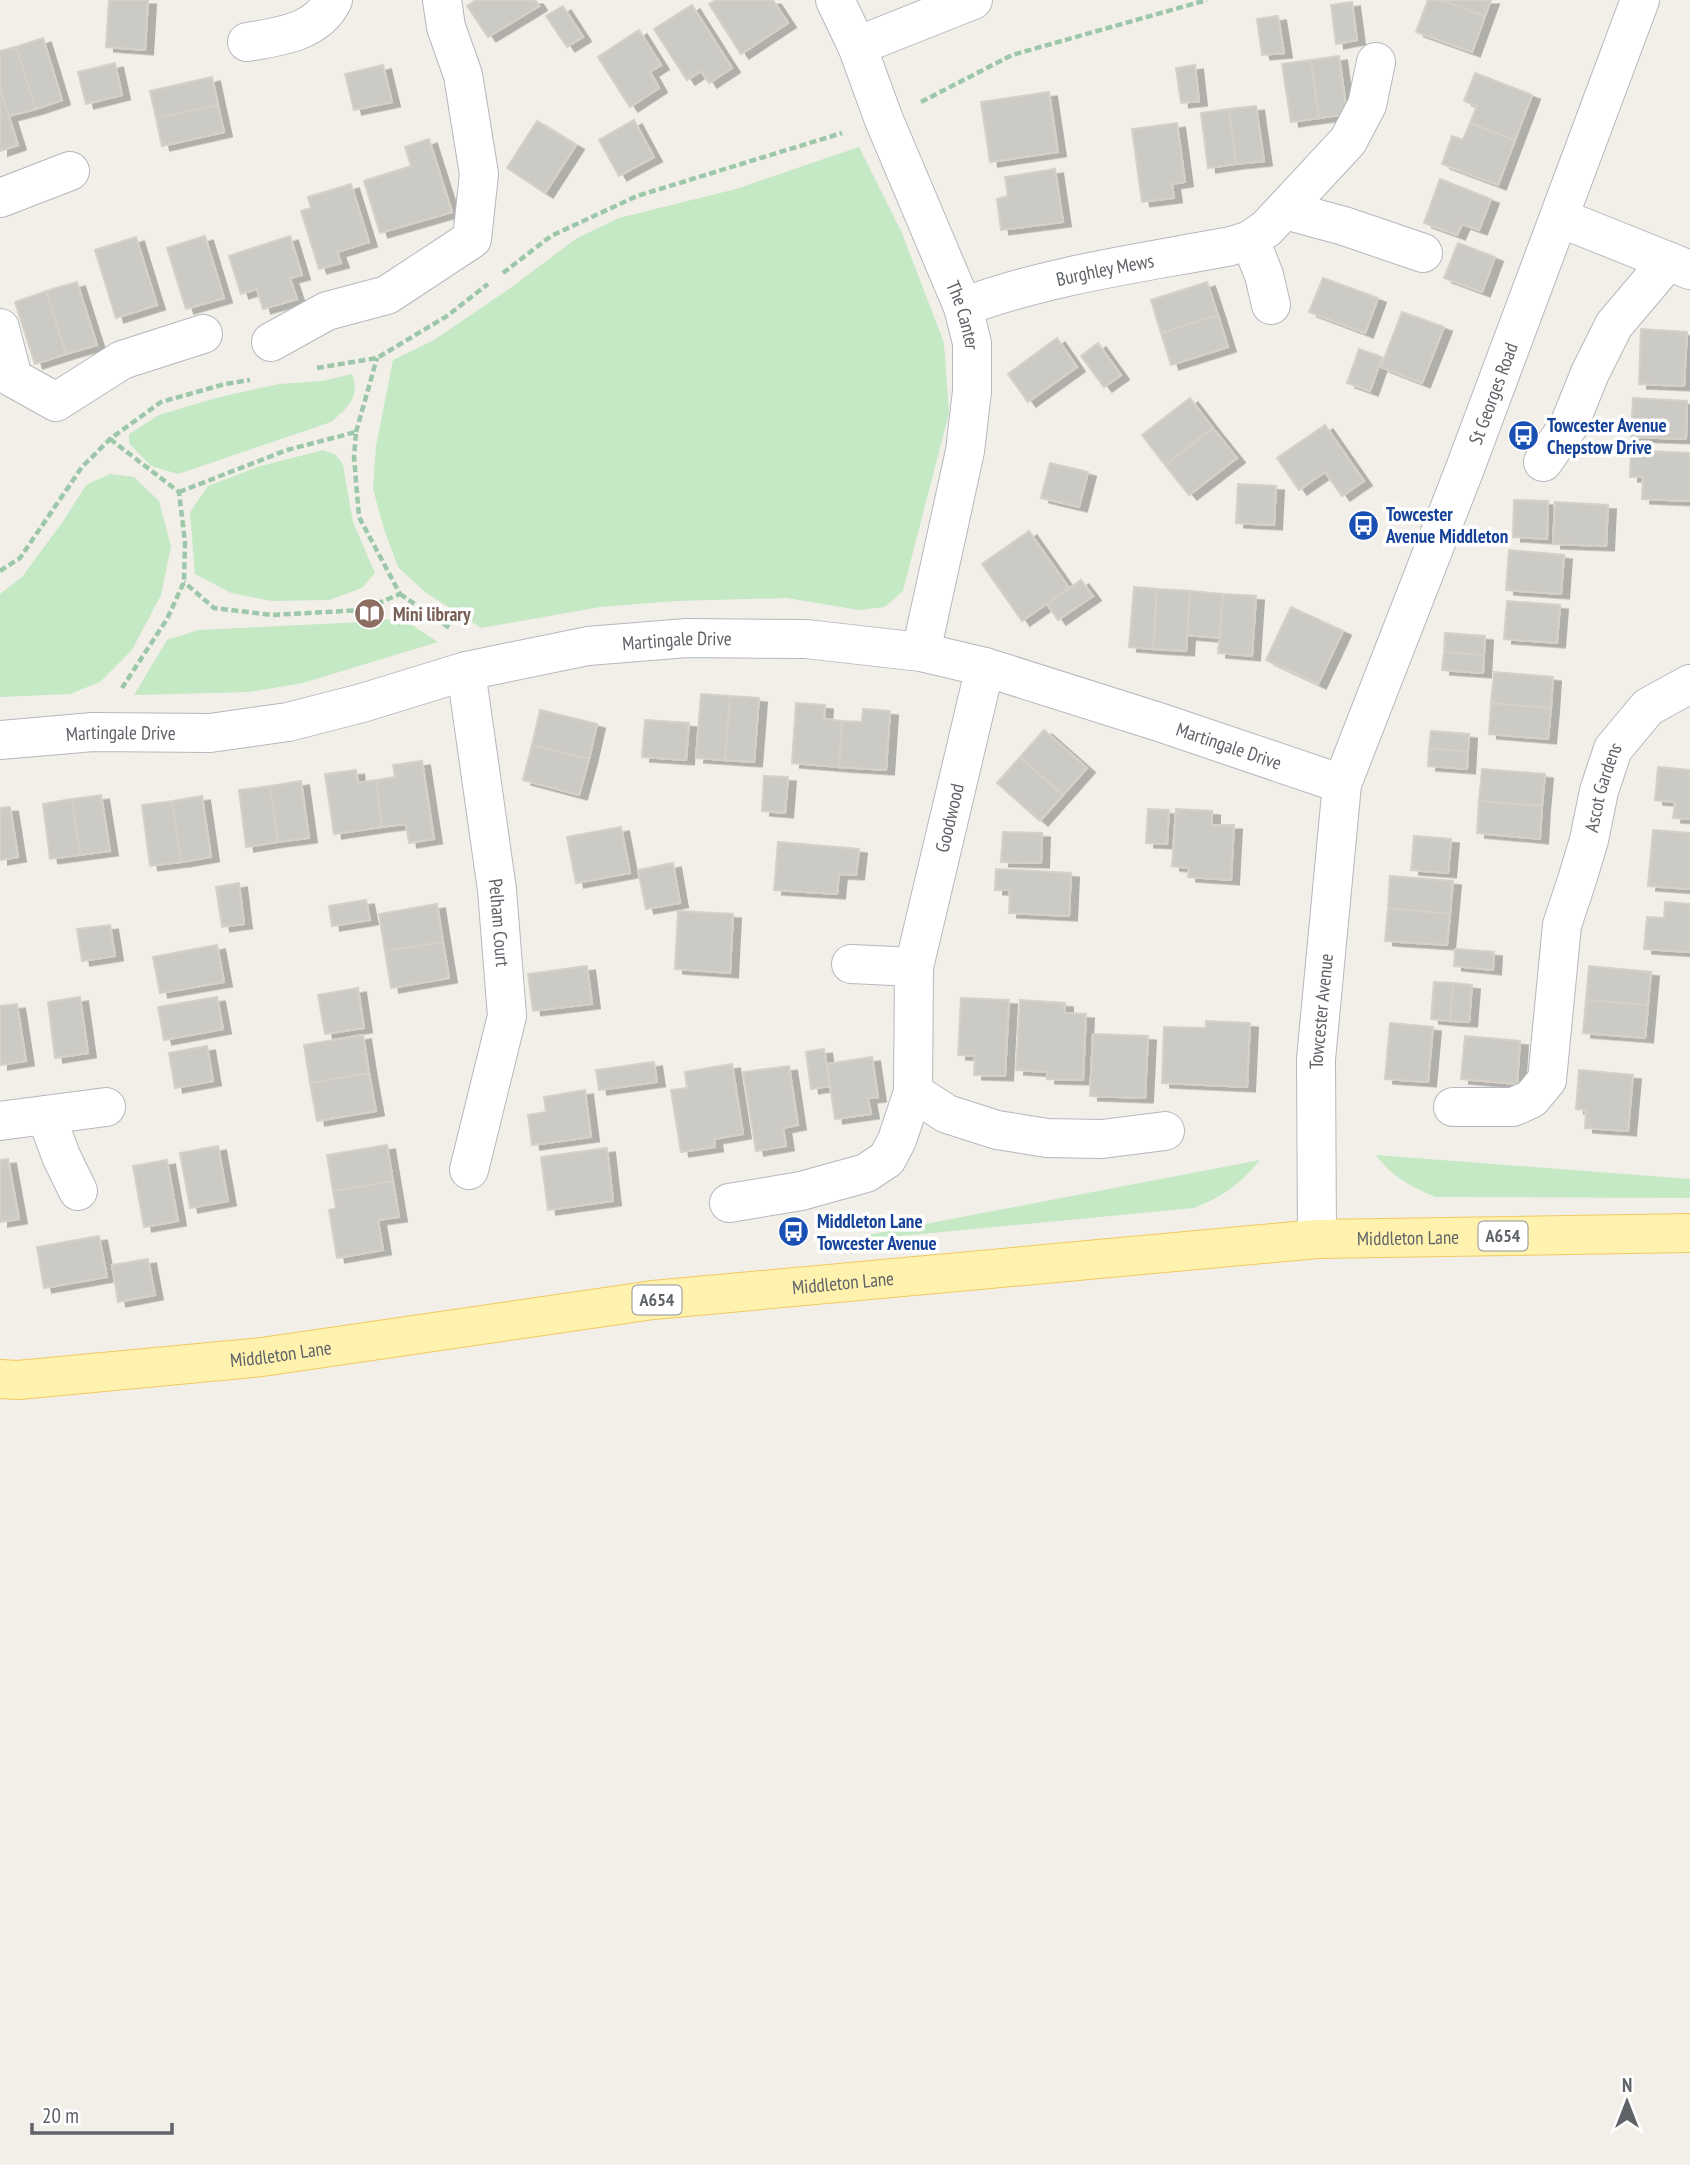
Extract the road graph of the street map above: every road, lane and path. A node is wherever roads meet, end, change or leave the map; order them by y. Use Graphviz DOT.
graph roads {
  1 [pos="333,0"];
  2 [pos="442,0"];
  3 [pos="835,0"];
  4 [pos="973,0"];
  5 [pos="1207,0"];
  6 [pos="1640,0"];
  7 [pos="247,42"];
  8 [pos="857,46"];
  9 [pos="1376,62"];
  10 [pos="884,120"];
  11 [pos="70,171"];
  12 [pos="0,198"];
  13 [pos="1285,210"];
  14 [pos="1560,218"];
  15 [pos="1250,240"];
  16 [pos="1423,253"];
  17 [pos="1679,265"];
  18 [pos="1271,305"];
  19 [pos="963,307"];
  20 [pos="0,328"];
  21 [pos="203,334"];
  22 [pos="271,342"];
  23 [pos="377,358"];
  24 [pos="316,369"];
  25 [pos="251,380"];
  26 [pos="356,432"];
  27 [pos="110,439"];
  28 [pos="1543,462"];
  29 [pos="179,492"];
  30 [pos="0,571"];
  31 [pos="184,582"];
  32 [pos="400,594"];
  33 [pos="921,652"];
  34 [pos="985,667"];
  35 [pos="466,671"];
  36 [pos="1690,684"];
  37 [pos="93,732"];
  38 [pos="0,740"];
  39 [pos="1342,784"];
  40 [pos="851,964"];
  41 [pos="914,967"];
  42 [pos="912,1092"];
  43 [pos="106,1107"];
  44 [pos="1453,1107"];
  45 [pos="46,1115"];
  46 [pos="0,1121"];
  47 [pos="1165,1131"];
  48 [pos="469,1170"];
  49 [pos="78,1191"];
  50 [pos="729,1203"];
  51 [pos="1690,1233"];
  52 [pos="1317,1239"];
  53 [pos="0,1379"];
  1 -- 7 [label="street"];
  2 -- 22 [label="street"];
  3 -- 8 [label="street, The Canter"];
  4 -- 8 [label="street"];
  5 -- 10 [label="path"];
  6 -- 14 [label="street, St Georges Road"];
  8 -- 10 [label="street, The Canter"];
  9 -- 13 [label="street, Burghley Mews"];
  10 -- 19 [label="street, The Canter"];
  10 -- 23 [label="path"];
  11 -- 12 [label="street"];
  13 -- 15 [label="street, Burghley Mews"];
  13 -- 16 [label="street"];
  14 -- 17 [label="street"];
  14 -- 39 [label="street, St Georges Road"];
  15 -- 18 [label="street"];
  15 -- 19 [label="street, Burghley Mews"];
  17 -- 28 [label="street"];
  19 -- 33 [label="street, The Canter"];
  20 -- 21 [label="street"];
  23 -- 24 [label="path"];
  23 -- 26 [label="path"];
  25 -- 27 [label="path"];
  26 -- 29 [label="path"];
  26 -- 32 [label="path"];
  27 -- 29 [label="path"];
  27 -- 30 [label="path"];
  29 -- 31 [label="path"];
  31 -- 32 [label="path"];
  31 -- 37 [label="path"];
  32 -- 35 [label="path"];
  33 -- 34 [label="street, Martingale Drive"];
  33 -- 35 [label="street, Martingale Drive"];
  34 -- 39 [label="street, Martingale Drive"];
  34 -- 41 [label="street, Goodwood"];
  35 -- 37 [label="street, Martingale Drive"];
  35 -- 48 [label="street, Pelham Court"];
  36 -- 44 [label="street, Ascot Gardens"];
  37 -- 38 [label="street, Martingale Drive"];
  39 -- 52 [label="street, Towcester Avenue"];
  40 -- 41 [label="street"];
  41 -- 42 [label="street, Goodwood"];
  42 -- 47 [label="street"];
  42 -- 50 [label="street, Goodwood"];
  43 -- 45 [label="street"];
  45 -- 46 [label="street"];
  45 -- 49 [label="street"];
  51 -- 52 [label="main road, Middleton Lane / A654"];
  52 -- 53 [label="main road, Middleton Lane / A654"];
}
